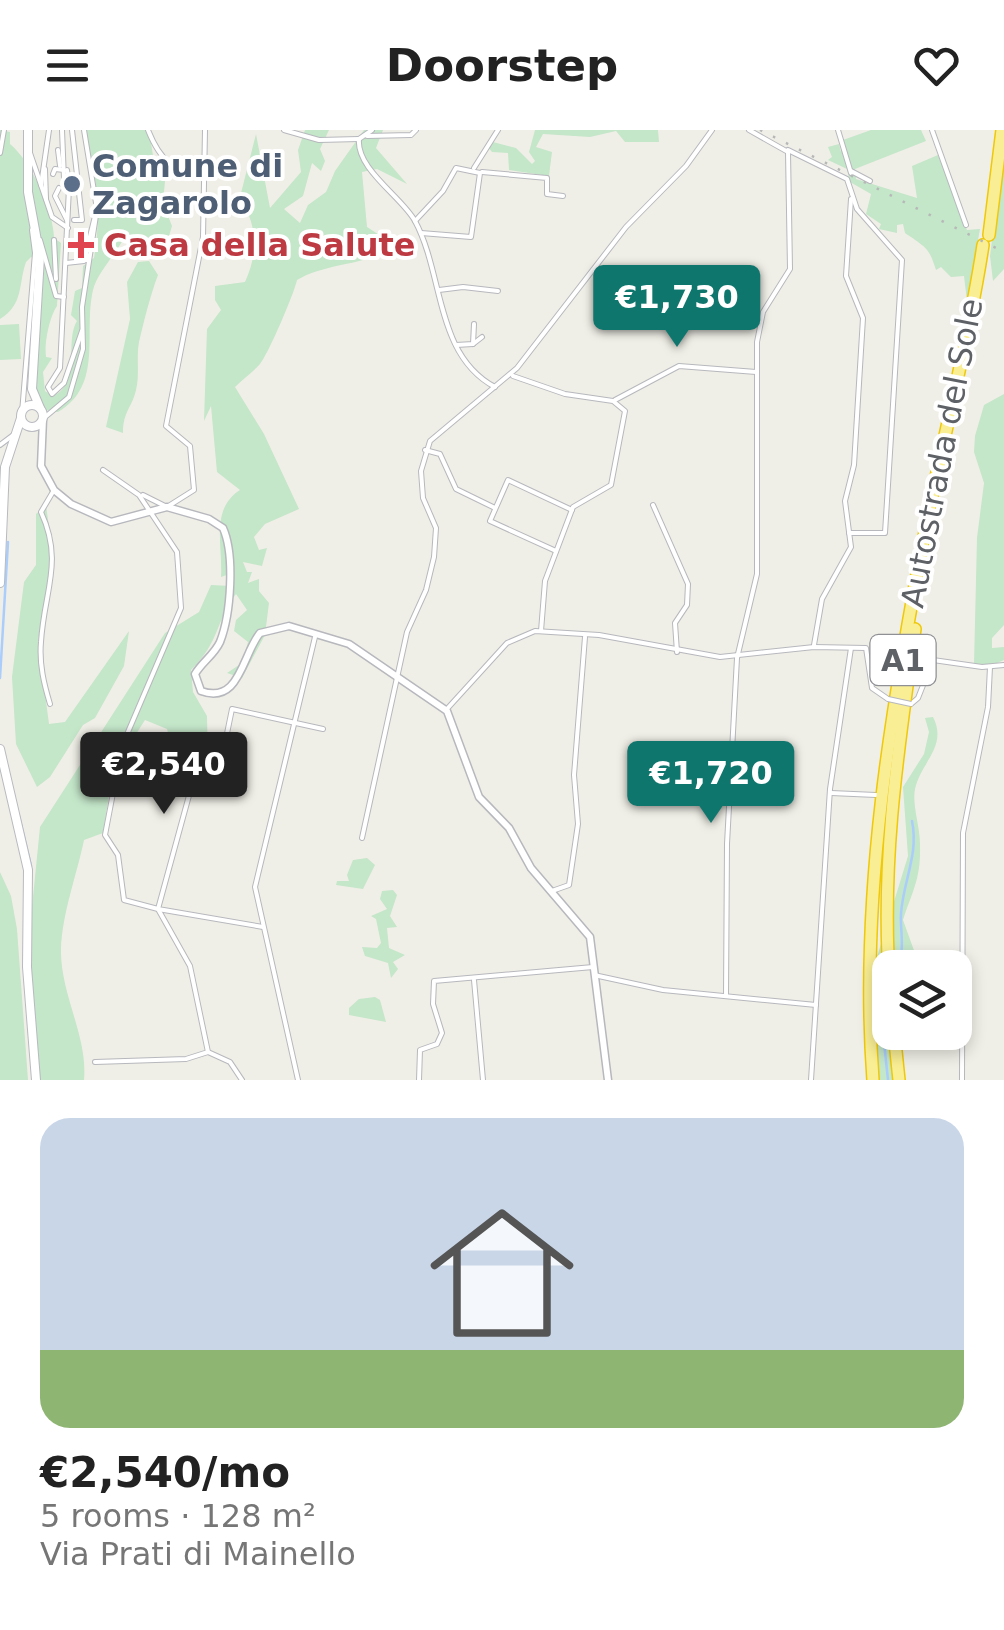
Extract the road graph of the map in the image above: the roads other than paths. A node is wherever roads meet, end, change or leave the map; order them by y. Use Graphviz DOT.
graph roads {
  1 [pos="4,130"];
  2 [pos="28,130"];
  3 [pos="49,130"];
  4 [pos="62,130"];
  5 [pos="72,130"];
  6 [pos="84,130"];
  7 [pos="148,130"];
  8 [pos="206,130"];
  9 [pos="284,130"];
  10 [pos="372,130"];
  11 [pos="416,130"];
  12 [pos="498,130"];
  13 [pos="712,130"];
  14 [pos="749,130"];
  15 [pos="838,130"];
  16 [pos="932,130"];
  17 [pos="1000,130"];
  18 [pos="367,136"];
  19 [pos="359,140"];
  20 [pos="62,147"];
  21 [pos="28,150"];
  22 [pos="46,150"];
  23 [pos="788,150"];
  24 [pos="0,154"];
  25 [pos="74,160"];
  26 [pos="471,168"];
  27 [pos="64,170"];
  28 [pos="205,170"];
  29 [pos="479,172"];
  30 [pos="77,174"];
  31 [pos="849,175"];
  32 [pos="54,177"];
  33 [pos="870,182"];
  34 [pos="41,186"];
  35 [pos="59,188"];
  36 [pos="69,188"];
  37 [pos="80,188"];
  38 [pos="852,195"];
  39 [pos="563,196"];
  40 [pos="83,201"];
  41 [pos="69,203"];
  42 [pos="46,204"];
  43 [pos="83,210"];
  44 [pos="97,210"];
  45 [pos="72,218"];
  46 [pos="415,221"];
  47 [pos="34,225"];
  48 [pos="966,225"];
  49 [pos="68,228"];
  50 [pos="421,233"];
  51 [pos="37,236"];
  52 [pos="54,240"];
  53 [pos="986,240"];
  54 [pos="66,264"];
  55 [pos="55,284"];
  56 [pos="438,290"];
  57 [pos="498,290"];
  58 [pos="64,297"];
  59 [pos="474,324"];
  60 [pos="83,327"];
  61 [pos="482,337"];
  62 [pos="473,344"];
  63 [pos="456,345"];
  64 [pos="35,368"];
  65 [pos="756,372"];
  66 [pos="510,376"];
  67 [pos="495,387"];
  68 [pos="613,401"];
  69 [pos="40,408"];
  70 [pos="54,409"];
  71 [pos="23,413"];
  72 [pos="43,419"];
  73 [pos="29,427"];
  74 [pos="18,432"];
  75 [pos="42,439"];
  76 [pos="0,445"];
  77 [pos="425,450"];
  78 [pos="103,470"];
  79 [pos="131,488"];
  80 [pos="54,490"];
  81 [pos="653,505"];
  82 [pos="167,507"];
  83 [pos="495,508"];
  84 [pos="572,510"];
  85 [pos="148,511"];
  86 [pos="849,533"];
  87 [pos="556,551"];
  88 [pos="0,584"];
  89 [pos="541,630"];
  90 [pos="315,634"];
  91 [pos="585,637"];
  92 [pos="814,647"];
  93 [pos="852,648"];
  94 [pos="677,652"];
  95 [pos="737,658"];
  96 [pos="1004,665"];
  97 [pos="990,668"];
  98 [pos="399,680"];
  99 [pos="50,704"];
  100 [pos="446,710"];
  101 [pos="296,722"];
  102 [pos="324,729"];
  103 [pos="0,749"];
  104 [pos="830,793"];
  105 [pos="876,795"];
  106 [pos="362,838"];
  107 [pos="552,891"];
  108 [pos="158,909"];
  109 [pos="263,928"];
  110 [pos="888,950"];
  111 [pos="594,971"];
  112 [pos="474,978"];
  113 [pos="726,996"];
  114 [pos="816,1004"];
  115 [pos="896,1050"];
  116 [pos="208,1052"];
  117 [pos="95,1062"];
  118 [pos="36,1080"];
  119 [pos="242,1080"];
  120 [pos="298,1080"];
  121 [pos="420,1080"];
  122 [pos="483,1080"];
  123 [pos="608,1080"];
  124 [pos="811,1080"];
  125 [pos="874,1080"];
  126 [pos="899,1080"];
  127 [pos="962,1080"];
  1 -- 24 [label="street"];
  2 -- 21 [label="main road"];
  3 -- 22 [label="street"];
  4 -- 5 [label="street"];
  4 -- 20 [label="street"];
  5 -- 20 [label="street"];
  6 -- 44 [label="street"];
  7 -- 28 [label="street"];
  8 -- 28 [label="street"];
  9 -- 19 [label="street"];
  10 -- 18 [label="street"];
  11 -- 18 [label="street"];
  12 -- 26 [label="street"];
  13 -- 66 [label="street"];
  14 -- 23 [label="street"];
  15 -- 31 [label="street"];
  16 -- 48 [label="street"];
  17 -- 53 [label="highway, Autostrada del Sole / A1"];
  18 -- 19 [label="street"];
  19 -- 46 [label="street"];
  20 -- 25 [label="street"];
  20 -- 27 [label="street"];
  21 -- 34 [label="street"];
  21 -- 47 [label="main road"];
  22 -- 34 [label="street"];
  22 -- 42 [label="street"];
  23 -- 31 [label="street"];
  23 -- 65 [label="street"];
  25 -- 27 [label="street"];
  25 -- 30 [label="street"];
  26 -- 29 [label="street"];
  26 -- 46 [label="street"];
  27 -- 30 [label="street"];
  27 -- 32 [label="street"];
  27 -- 36 [label="street"];
  28 -- 82 [label="street"];
  29 -- 39 [label="street"];
  29 -- 50 [label="street"];
  30 -- 37 [label="street"];
  31 -- 33 [label="street"];
  31 -- 38 [label="street"];
  34 -- 42 [label="street"];
  35 -- 45 [label="street"];
  36 -- 37 [label="street"];
  36 -- 41 [label="street"];
  37 -- 40 [label="street"];
  38 -- 86 [label="street"];
  38 -- 86 [label="street"];
  40 -- 41 [label="street"];
  40 -- 43 [label="street"];
  41 -- 45 [label="street"];
  42 -- 49 [label="street"];
  43 -- 45 [label="street"];
  43 -- 45 [label="street"];
  44 -- 54 [label="street"];
  44 -- 60 [label="street"];
  45 -- 49 [label="street"];
  46 -- 50 [label="street"];
  47 -- 51 [label="main road"];
  47 -- 71 [label="street"];
  49 -- 54 [label="street"];
  50 -- 56 [label="street"];
  51 -- 55 [label="street"];
  51 -- 64 [label="main road"];
  52 -- 55 [label="street"];
  53 -- 110 [label="highway, Autostrada del Sole / A1"];
  53 -- 125 [label="highway, Autostrada del Sole / A1"];
  54 -- 58 [label="street"];
  55 -- 58 [label="street"];
  56 -- 57 [label="street"];
  56 -- 63 [label="street"];
  58 -- 60 [label="street"];
  59 -- 62 [label="street"];
  60 -- 70 [label="street"];
  61 -- 62 [label="street"];
  62 -- 63 [label="street"];
  63 -- 67 [label="street"];
  64 -- 69 [label="main road"];
  64 -- 71 [label="main road"];
  65 -- 68 [label="street"];
  65 -- 95 [label="street"];
  66 -- 67 [label="street"];
  66 -- 68 [label="street"];
  67 -- 77 [label="street"];
  68 -- 84 [label="street"];
  69 -- 70 [label="street"];
  69 -- 71 [label="main road"];
  69 -- 72 [label="main road"];
  70 -- 72 [label="street"];
  71 -- 73 [label="main road"];
  71 -- 74 [label="main road"];
  72 -- 73 [label="main road"];
  72 -- 75 [label="street"];
  73 -- 74 [label="main road"];
  73 -- 75 [label="street"];
  74 -- 76 [label="street"];
  74 -- 88 [label="main road"];
  75 -- 80 [label="street"];
  77 -- 83 [label="street"];
  77 -- 98 [label="street"];
  78 -- 79 [label="street"];
  79 -- 82 [label="street"];
  79 -- 85 [label="street"];
  80 -- 85 [label="street"];
  80 -- 99 [label="street"];
  81 -- 94 [label="street"];
  82 -- 85 [label="street"];
  82 -- 90 [label="street"];
  83 -- 84 [label="street"];
  83 -- 87 [label="street"];
  84 -- 87 [label="street"];
  85 -- 108 [label="street"];
  86 -- 92 [label="street"];
  87 -- 89 [label="street"];
  89 -- 91 [label="street"];
  89 -- 100 [label="street"];
  90 -- 98 [label="street"];
  90 -- 101 [label="street"];
  91 -- 94 [label="street"];
  91 -- 107 [label="street"];
  92 -- 93 [label="street"];
  92 -- 95 [label="street"];
  93 -- 97 [label="street, bridge"];
  93 -- 104 [label="street"];
  94 -- 95 [label="street"];
  95 -- 113 [label="street"];
  96 -- 97 [label="street"];
  97 -- 127 [label="street"];
  98 -- 100 [label="street"];
  98 -- 106 [label="street"];
  100 -- 107 [label="street"];
  101 -- 102 [label="street"];
  101 -- 108 [label="street"];
  101 -- 109 [label="street"];
  103 -- 118 [label="main road"];
  104 -- 105 [label="street"];
  104 -- 114 [label="street"];
  107 -- 111 [label="street"];
  108 -- 109 [label="street"];
  108 -- 116 [label="street"];
  109 -- 120 [label="street"];
  111 -- 112 [label="street"];
  111 -- 113 [label="street"];
  111 -- 123 [label="street"];
  112 -- 121 [label="street"];
  112 -- 122 [label="street"];
  113 -- 114 [label="street"];
  114 -- 124 [label="street"];
  115 -- 126 [label="highway"];
  116 -- 117 [label="street"];
  116 -- 119 [label="street"];
}
